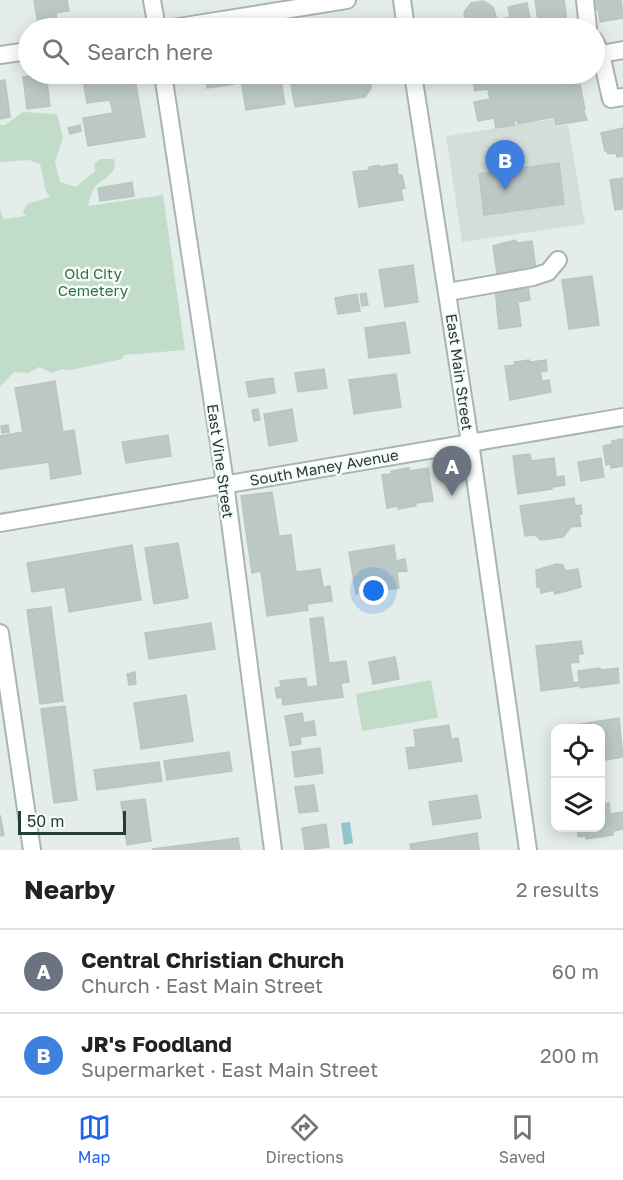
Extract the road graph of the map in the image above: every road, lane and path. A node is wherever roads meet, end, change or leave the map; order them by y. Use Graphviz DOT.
graph roads {
  1 [pos="152,0"];
  2 [pos="347,0"];
  3 [pos="402,0"];
  4 [pos="585,0"];
  5 [pos="155,18"];
  6 [pos="234,18"];
  7 [pos="405,18"];
  8 [pos="587,18"];
  9 [pos="605,48"];
  10 [pos="623,50"];
  11 [pos="18,52"];
  12 [pos="0,55"];
  13 [pos="605,75"];
  14 [pos="165,84"];
  15 [pos="415,84"];
  16 [pos="623,97"];
  17 [pos="558,260"];
  18 [pos="448,292"];
  19 [pos="623,417"];
  20 [pos="470,442"];
  21 [pos="225,483"];
  22 [pos="0,523"];
  23 [pos="0,633"];
  24 [pos="32,850"];
  25 [pos="273,850"];
  26 [pos="528,850"];
  1 -- 5 [label="street"];
  2 -- 6 [label="street"];
  3 -- 7 [label="street"];
  4 -- 8 [label="street"];
  9 -- 10 [label="street"];
  11 -- 12 [label="street"];
  13 -- 16 [label="street"];
  14 -- 21 [label="street, East Vine Street"];
  15 -- 18 [label="street, East Main Street"];
  17 -- 18 [label="street"];
  18 -- 20 [label="street, East Main Street"];
  19 -- 20 [label="street, South Maney Avenue"];
  20 -- 21 [label="street, South Maney Avenue"];
  20 -- 26 [label="street, East Main Street"];
  21 -- 22 [label="street, South Maney Avenue"];
  21 -- 25 [label="street, East Vine Street"];
  23 -- 24 [label="street"];
}
